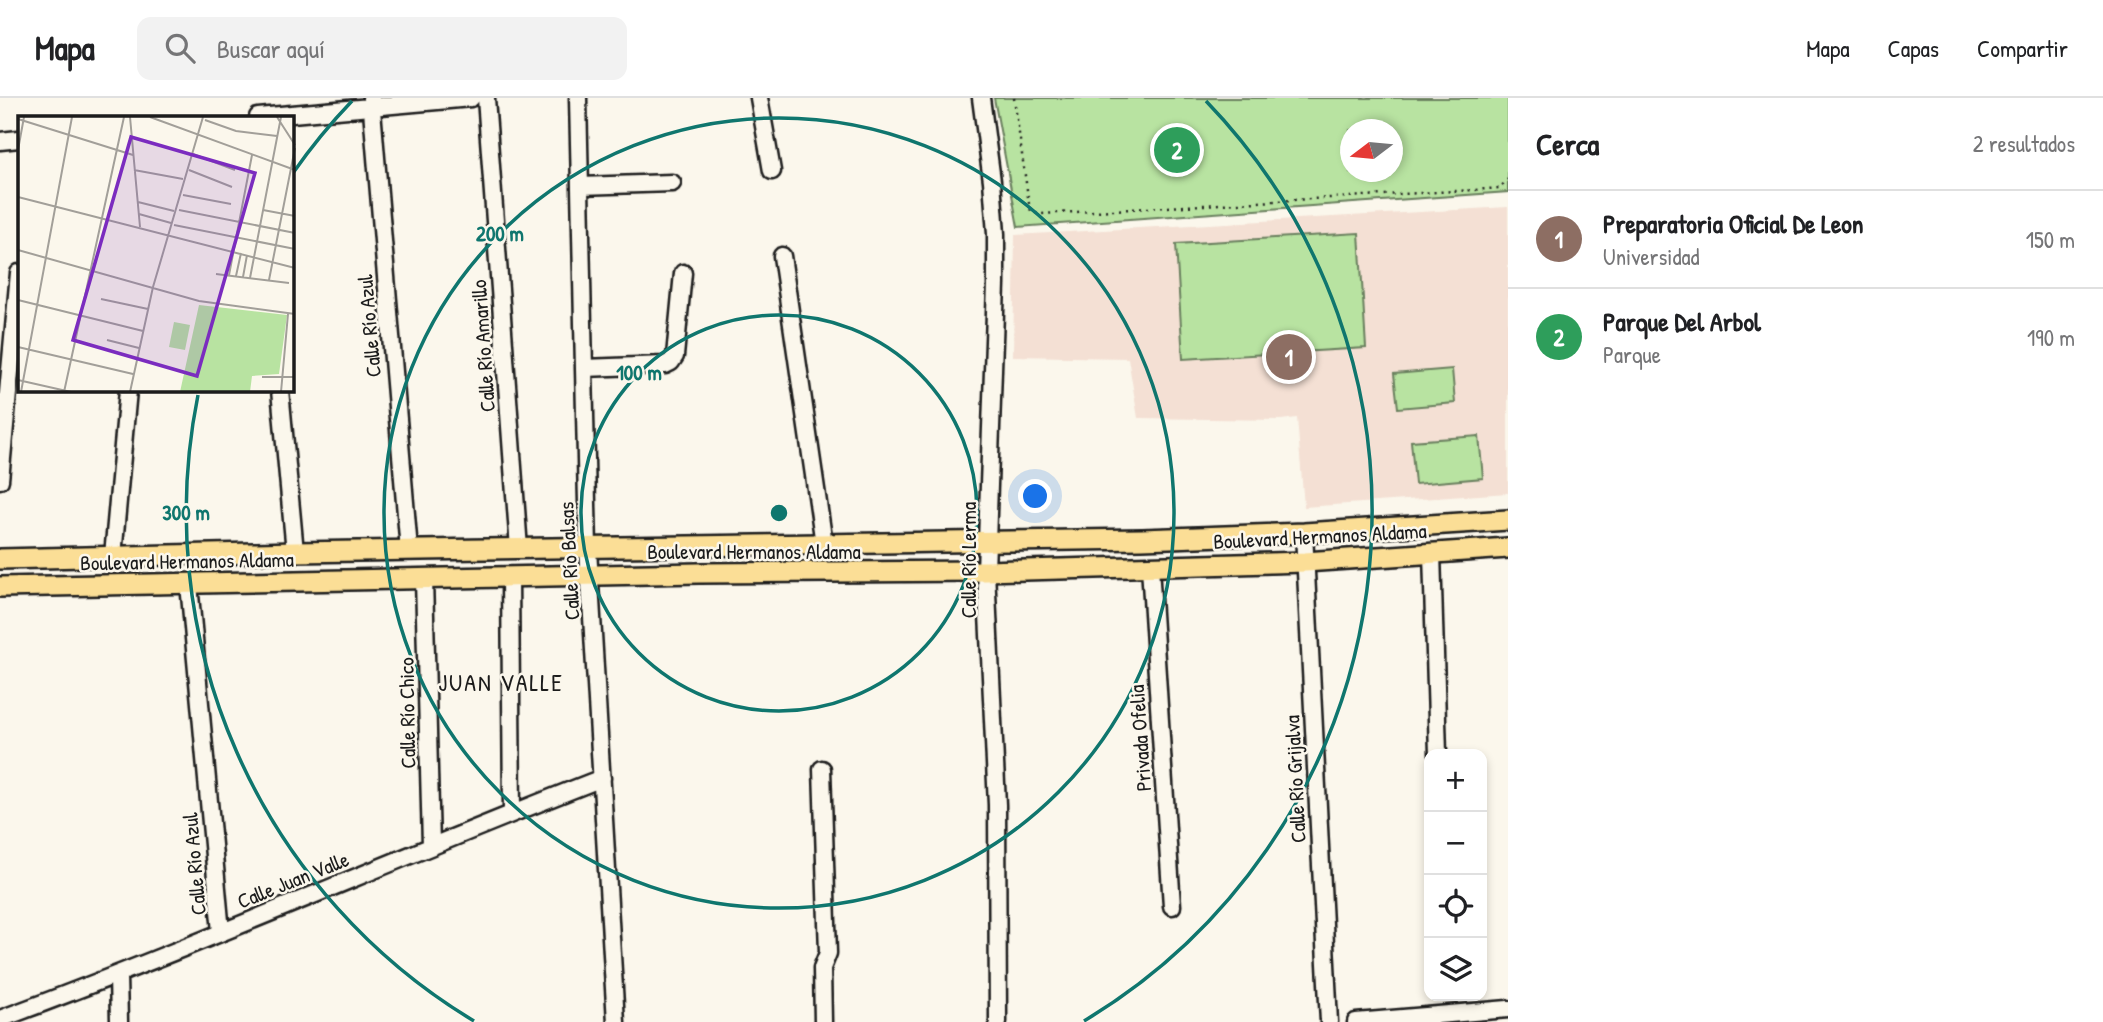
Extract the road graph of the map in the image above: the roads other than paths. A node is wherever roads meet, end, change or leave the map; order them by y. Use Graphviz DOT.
graph roads {
  1 [pos="471,98"];
  2 [pos="486,98"];
  3 [pos="578,98"];
  4 [pos="759,98"];
  5 [pos="981,98"];
  6 [pos="372,102"];
  7 [pos="266,116"];
  8 [pos="18,139"];
  9 [pos="0,141"];
  10 [pos="772,171"];
  11 [pos="672,183"];
  12 [pos="580,186"];
  13 [pos="782,256"];
  14 [pos="683,273"];
  15 [pos="18,285"];
  16 [pos="584,368"];
  17 [pos="128,392"];
  18 [pos="280,392"];
  19 [pos="0,480"];
  20 [pos="1508,520"];
  21 [pos="1304,533"];
  22 [pos="988,542"];
  23 [pos="824,544"];
  24 [pos="588,548"];
  25 [pos="1508,548"];
  26 [pos="519,549"];
  27 [pos="409,550"];
  28 [pos="295,552"];
  29 [pos="1432,553"];
  30 [pos="113,556"];
  31 [pos="0,559"];
  32 [pos="1305,562"];
  33 [pos="1150,567"];
  34 [pos="986,571"];
  35 [pos="590,576"];
  36 [pos="510,577"];
  37 [pos="424,579"];
  38 [pos="189,584"];
  39 [pos="0,587"];
  40 [pos="1438,749"];
  41 [pos="822,769"];
  42 [pos="603,778"];
  43 [pos="512,813"];
  44 [pos="431,845"];
  45 [pos="1172,906"];
  46 [pos="221,932"];
  47 [pos="118,975"];
  48 [pos="1508,1009"];
  49 [pos="0,1019"];
  50 [pos="120,1022"];
  51 [pos="616,1022"];
  52 [pos="823,1022"];
  53 [pos="998,1022"];
  54 [pos="1329,1022"];
  55 [pos="1356,1022"];
  1 -- 6 [label="street"];
  2 -- 26 [label="street, Calle Río Amarillo"];
  3 -- 12 [label="street, Calle Río Balsas"];
  4 -- 10 [label="street"];
  5 -- 22 [label="street, Calle Río Lerma"];
  6 -- 7 [label="street"];
  6 -- 27 [label="street, Calle Río Azul"];
  8 -- 9 [label="street"];
  11 -- 12 [label="street"];
  12 -- 16 [label="street, Calle Río Balsas"];
  13 -- 23 [label="street"];
  14 -- 16 [label="street"];
  15 -- 19 [label="street"];
  16 -- 24 [label="street, Calle Río Balsas"];
  17 -- 30 [label="street"];
  18 -- 28 [label="street"];
  20 -- 21 [label="main road, Boulevard Hermanos Aldama"];
  21 -- 22 [label="main road, Boulevard Hermanos Aldama"];
  21 -- 32 [label="street, Calle Río Grijalva"];
  22 -- 23 [label="main road, Boulevard Hermanos Aldama"];
  22 -- 34 [label="street, Calle Río Lerma"];
  23 -- 24 [label="main road, Boulevard Hermanos Aldama"];
  24 -- 26 [label="main road, Boulevard Hermanos Aldama"];
  24 -- 35 [label="street, Calle Río Balsas"];
  25 -- 29 [label="main road, Boulevard Hermanos Aldama"];
  26 -- 27 [label="main road, Boulevard Hermanos Aldama"];
  27 -- 28 [label="main road, Boulevard Hermanos Aldama"];
  28 -- 30 [label="main road, Boulevard Hermanos Aldama"];
  29 -- 32 [label="main road, Boulevard Hermanos Aldama"];
  29 -- 40 [label="street"];
  30 -- 31 [label="main road, Boulevard Hermanos Aldama"];
  32 -- 33 [label="main road, Boulevard Hermanos Aldama"];
  32 -- 54 [label="street, Calle Río Grijalva"];
  33 -- 34 [label="main road, Boulevard Hermanos Aldama"];
  33 -- 45 [label="street, Privada Ofelia"];
  34 -- 35 [label="main road, Boulevard Hermanos Aldama"];
  34 -- 53 [label="street, Calle Río Lerma"];
  35 -- 36 [label="main road, Boulevard Hermanos Aldama"];
  35 -- 42 [label="street, Calle Río Balsas"];
  36 -- 37 [label="main road, Boulevard Hermanos Aldama"];
  36 -- 43 [label="street"];
  37 -- 38 [label="main road, Boulevard Hermanos Aldama"];
  37 -- 44 [label="street, Calle Río Chico"];
  38 -- 39 [label="main road, Boulevard Hermanos Aldama"];
  38 -- 46 [label="street, Calle Río Azul"];
  41 -- 52 [label="street"];
  42 -- 43 [label="street, Calle Juan Valle"];
  42 -- 51 [label="street, Calle Río Balsas"];
  43 -- 44 [label="street, Calle Juan Valle"];
  44 -- 46 [label="street, Calle Juan Valle"];
  46 -- 47 [label="street, Calle Juan Valle"];
  47 -- 49 [label="street, Calle Juan Valle"];
  47 -- 50 [label="street"];
  48 -- 55 [label="street"];
}
